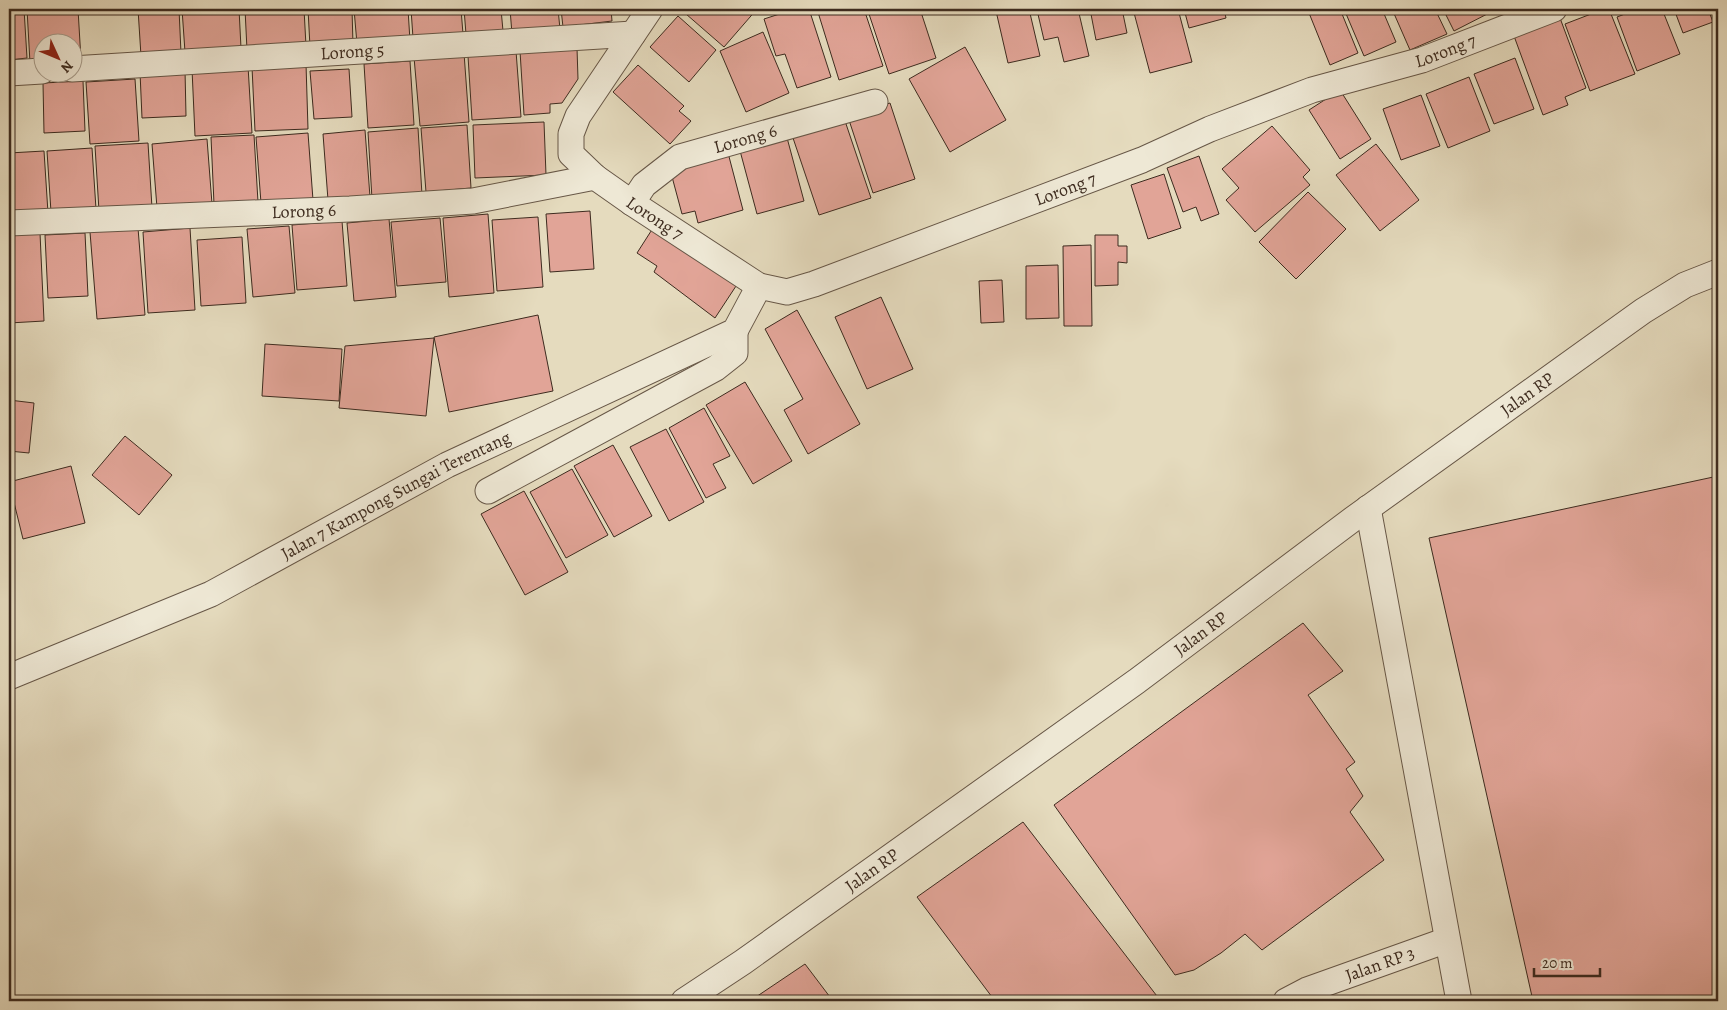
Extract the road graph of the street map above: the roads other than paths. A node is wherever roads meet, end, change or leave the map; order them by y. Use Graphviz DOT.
graph roads {
  1 [pos="650,9"];
  2 [pos="1554,9"];
  3 [pos="633,34"];
  4 [pos="82,68"];
  5 [pos="32,72"];
  6 [pos="9,73"];
  7 [pos="875,102"];
  8 [pos="595,177"];
  9 [pos="632,203"];
  10 [pos="9,222"];
  11 [pos="1718,272"];
  12 [pos="759,286"];
  13 [pos="735,331"];
  14 [pos="488,491"];
  15 [pos="1368,508"];
  16 [pos="9,676"];
  17 [pos="1447,940"];
  18 [pos="684,1001"];
  19 [pos="1286,1001"];
  20 [pos="1459,1001"];
  1 -- 3 [label="street, Lorong 7"];
  2 -- 12 [label="street, Lorong 7"];
  3 -- 4 [label="street, Lorong 5"];
  3 -- 8 [label="street, Lorong 7"];
  5 -- 6 [label="street"];
  7 -- 9 [label="street, Lorong 6"];
  8 -- 9 [label="street, Lorong 7"];
  8 -- 10 [label="street, Lorong 6"];
  9 -- 12 [label="street, Lorong 7"];
  11 -- 15 [label="street, Jalan RP"];
  12 -- 13 [label="street"];
  13 -- 14 [label="street"];
  13 -- 16 [label="street, Jalan 7 Kampong Sungai Terentang"];
  15 -- 17 [label="street"];
  15 -- 18 [label="street, Jalan RP"];
  17 -- 19 [label="street, Jalan RP 3"];
  17 -- 20 [label="street"];
}
